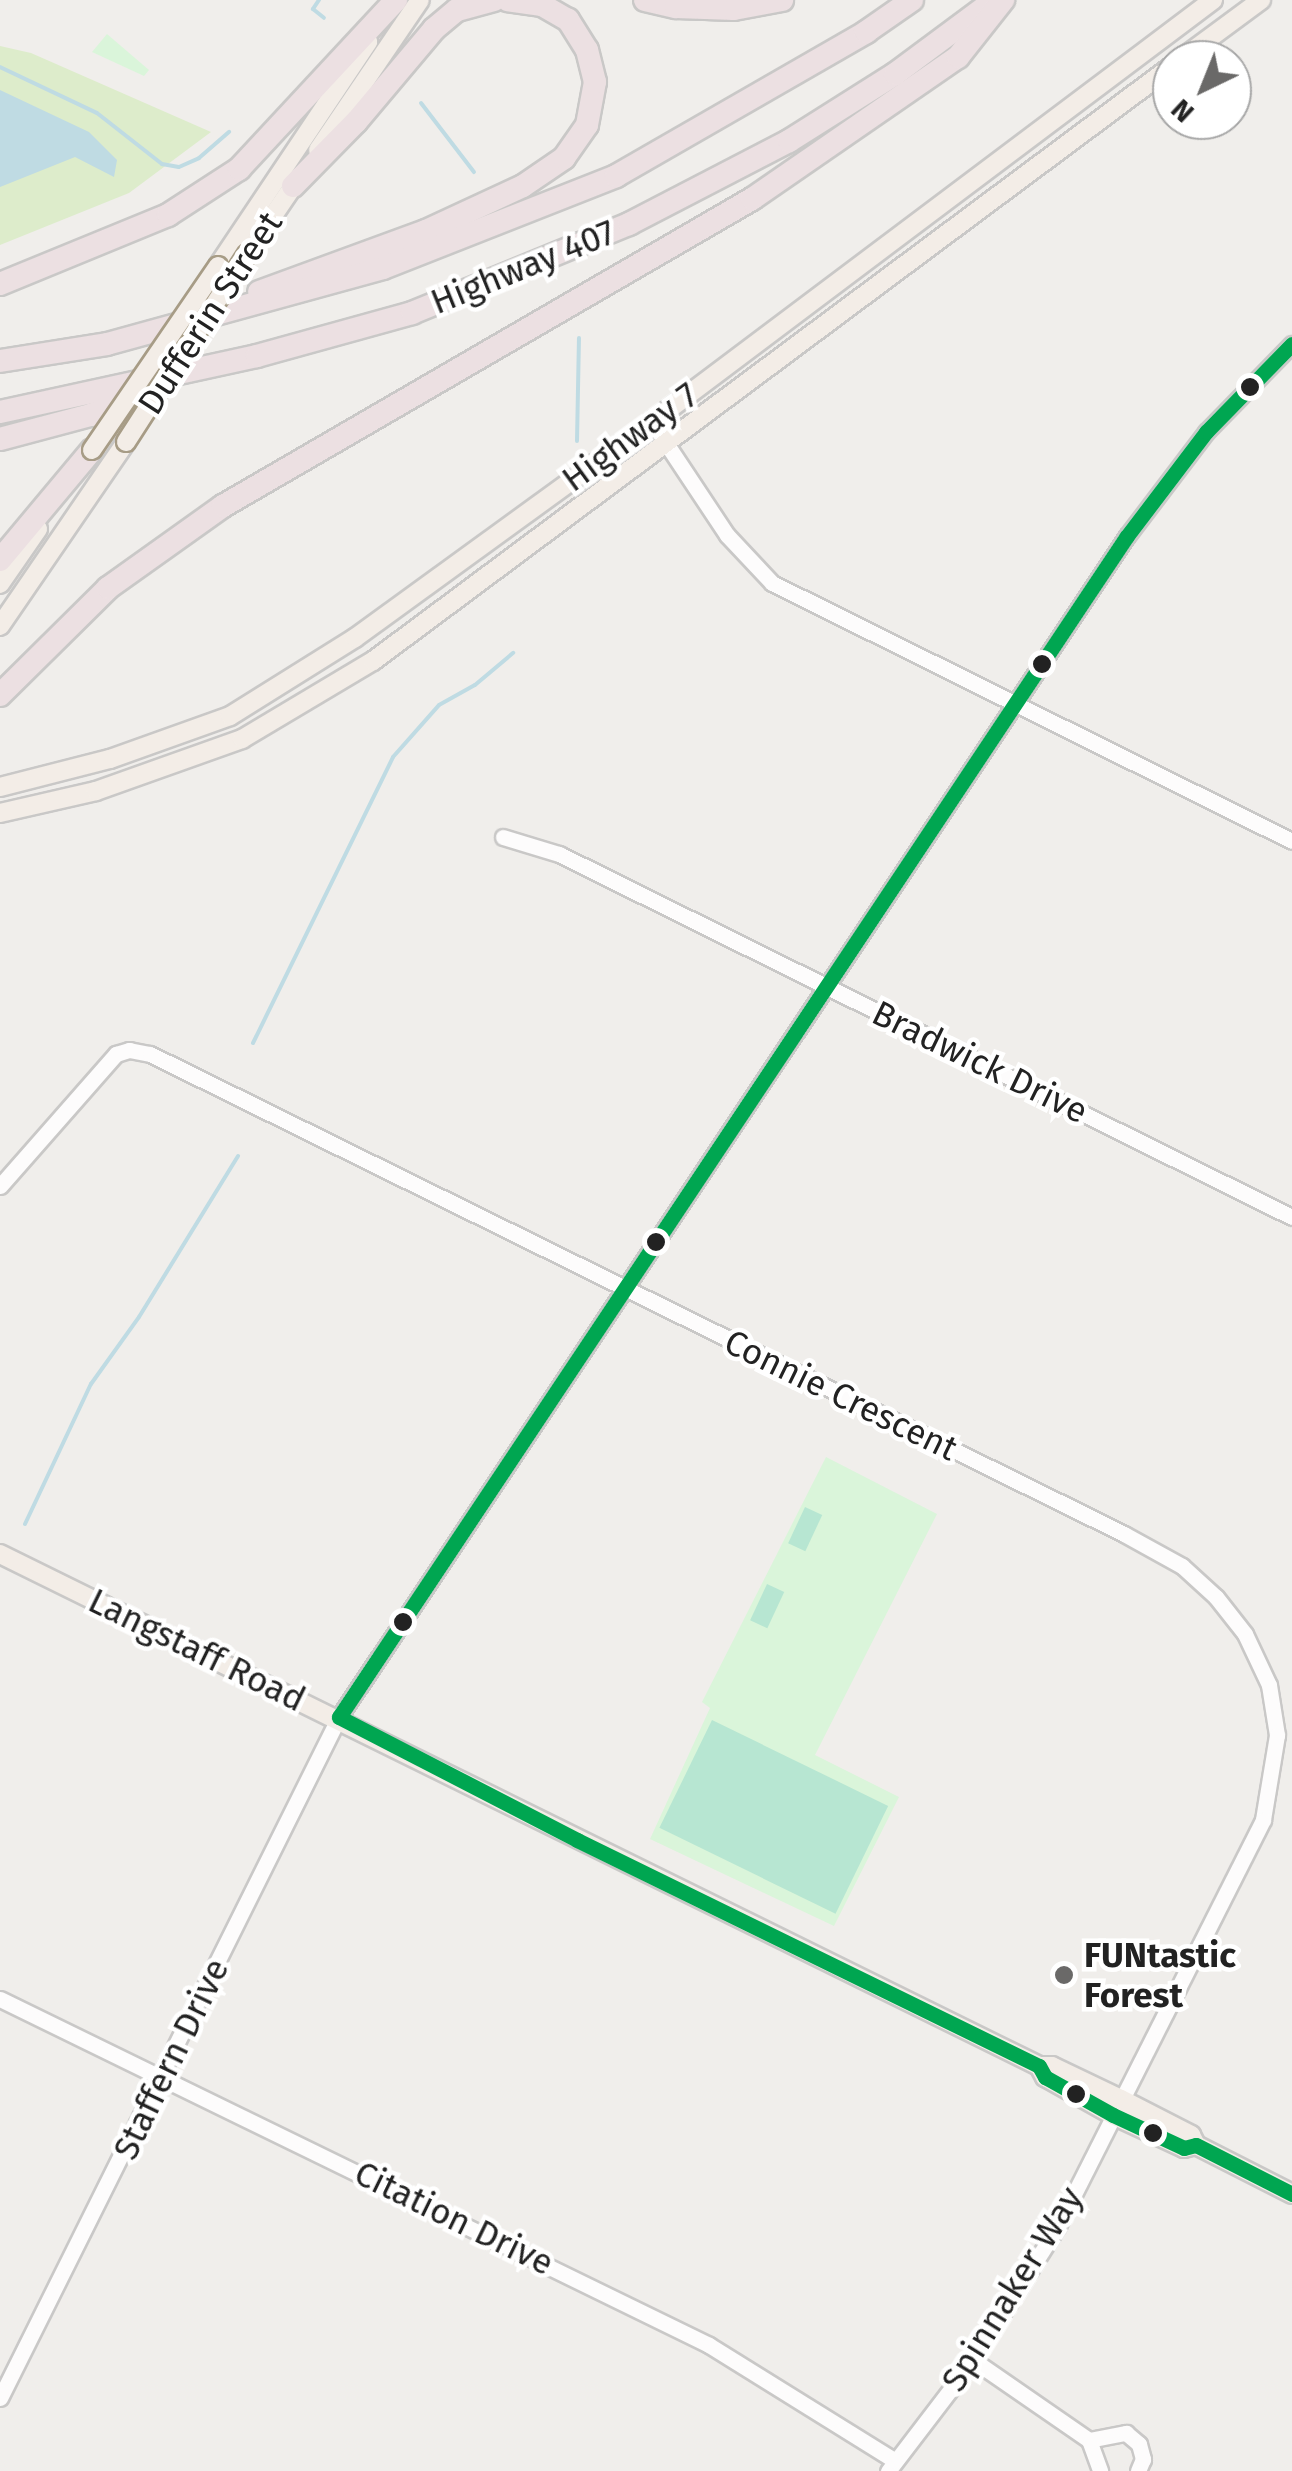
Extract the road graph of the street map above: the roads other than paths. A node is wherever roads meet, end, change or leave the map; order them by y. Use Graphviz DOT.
graph roads {
  1 [pos="396,0"];
  2 [pos="420,0"];
  3 [pos="494,0"];
  4 [pos="508,0"];
  5 [pos="645,0"];
  6 [pos="782,0"];
  7 [pos="912,0"];
  8 [pos="995,0"];
  9 [pos="1003,0"];
  10 [pos="1213,0"];
  11 [pos="1260,0"];
  12 [pos="1207,40"];
  13 [pos="1152,81"];
  14 [pos="293,186"];
  15 [pos="0,284"];
  16 [pos="228,313"];
  17 [pos="1291,346"];
  18 [pos="0,361"];
  19 [pos="204,368"];
  20 [pos="0,412"];
  21 [pos="652,422"];
  22 [pos="0,439"];
  23 [pos="668,444"];
  24 [pos="92,450"];
  25 [pos="0,560"];
  26 [pos="0,584"];
  27 [pos="0,626"];
  28 [pos="0,695"];
  29 [pos="1013,705"];
  30 [pos="0,787"];
  31 [pos="0,813"];
  32 [pos="503,837"];
  33 [pos="1292,841"];
  34 [pos="824,985"];
  35 [pos="0,1186"];
  36 [pos="1292,1217"];
  37 [pos="623,1290"];
  38 [pos="0,1554"];
  39 [pos="339,1718"];
  40 [pos="0,1999"];
  41 [pos="162,2081"];
  42 [pos="1117,2107"];
  43 [pos="1292,2194"];
  44 [pos="973,2360"];
  45 [pos="0,2398"];
  46 [pos="1088,2440"];
  47 [pos="892,2466"];
  48 [pos="1100,2471"];
  49 [pos="1138,2471"];
  1 -- 15 [label="highway"];
  1 -- 24 [label="main road, Dufferin Street, bridge"];
  2 -- 14 [label="main road, Dufferin Street"];
  3 -- 14 [label="highway"];
  4 -- 16 [label="highway"];
  5 -- 6 [label="highway"];
  7 -- 16 [label="highway, Highway 407"];
  8 -- 19 [label="highway, Highway 407"];
  9 -- 28 [label="highway"];
  10 -- 21 [label="main road, Highway 7"];
  11 -- 12 [label="main road"];
  13 -- 23 [label="main road, Highway 7"];
  14 -- 27 [label="main road, Dufferin Street, bridge"];
  16 -- 18 [label="highway, Highway 407"];
  17 -- 29 [label="street, Staffern Drive"];
  19 -- 20 [label="highway, Highway 407"];
  19 -- 22 [label="highway"];
  21 -- 23 [label="street"];
  21 -- 30 [label="main road, Highway 7"];
  23 -- 29 [label="street"];
  23 -- 31 [label="main road, Highway 7"];
  24 -- 25 [label="highway"];
  24 -- 26 [label="main road, Dufferin Street"];
  29 -- 33 [label="street"];
  29 -- 34 [label="street, Staffern Drive"];
  32 -- 34 [label="street, Bradwick Drive"];
  34 -- 36 [label="street, Bradwick Drive"];
  34 -- 37 [label="street, Staffern Drive"];
  35 -- 37 [label="street, Connie Crescent"];
  37 -- 39 [label="street, Staffern Drive"];
  37 -- 42 [label="street, Connie Crescent"];
  38 -- 39 [label="main road, Langstaff Road"];
  39 -- 41 [label="street, Staffern Drive"];
  39 -- 42 [label="main road, Langstaff Road"];
  40 -- 41 [label="street, Citation Drive"];
  41 -- 45 [label="street, Staffern Drive"];
  41 -- 47 [label="street, Citation Drive"];
  42 -- 43 [label="main road, Langstaff Road"];
  42 -- 44 [label="street, Spinnaker Way"];
  44 -- 46 [label="street"];
  44 -- 47 [label="street, Spinnaker Way"];
  46 -- 48 [label="street"];
  46 -- 49 [label="street"];
}
